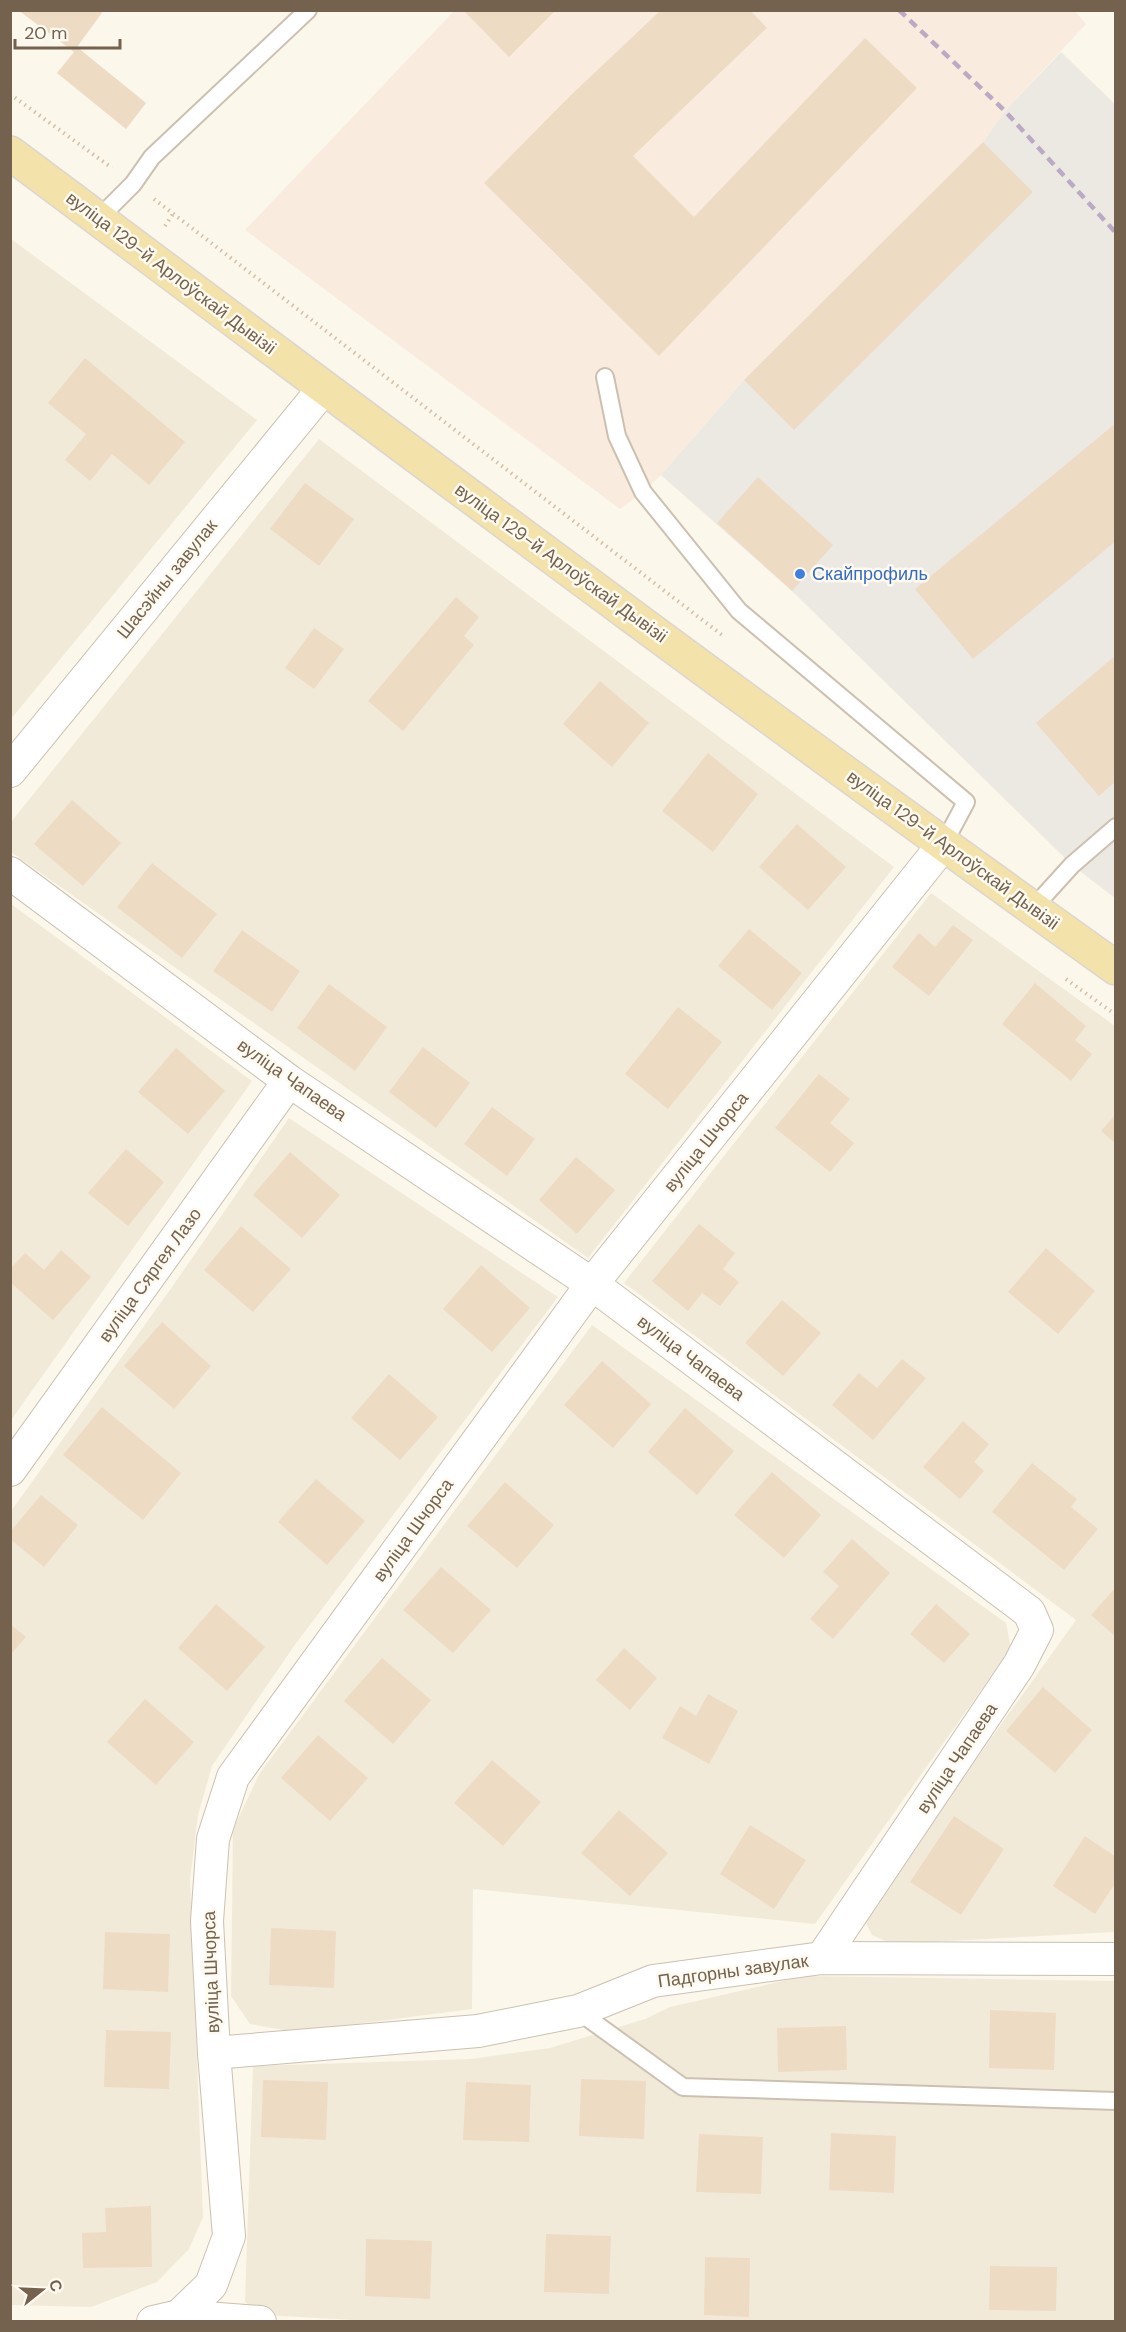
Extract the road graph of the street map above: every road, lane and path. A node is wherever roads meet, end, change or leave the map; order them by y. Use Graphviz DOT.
graph roads {
  1 [pos="308,10"];
  2 [pos="10,94"];
  3 [pos="10,153"];
  4 [pos="134,184"];
  5 [pos="98,219"];
  6 [pos="605,377"];
  7 [pos="324,388"];
  8 [pos="730,641"];
  9 [pos="10,771"];
  10 [pos="1116,827"];
  11 [pos="943,845"];
  12 [pos="10,873"];
  13 [pos="1033,908"];
  14 [pos="1116,968"];
  15 [pos="289,1081"];
  16 [pos="592,1284"];
  17 [pos="10,1470"];
  18 [pos="822,1958"];
  19 [pos="1116,1959"];
  20 [pos="578,2011"];
  21 [pos="214,2053"];
  22 [pos="1116,2100"];
  23 [pos="166,2319"];
  24 [pos="260,2322"];
  1 -- 4 [label="lane"];
  2 -- 4 [label="path"];
  3 -- 5 [label="main road, вуліца 129-й Арлоўскай Дывізіі"];
  4 -- 5 [label="lane"];
  4 -- 8 [label="path"];
  5 -- 7 [label="main road, вуліца 129-й Арлоўскай Дывізіі"];
  6 -- 11 [label="lane"];
  7 -- 9 [label="street, Шасэйны завулак"];
  7 -- 11 [label="main road, вуліца 129-й Арлоўскай Дывізіі"];
  10 -- 13 [label="lane"];
  11 -- 13 [label="main road, вуліца 129-й Арлоўскай Дывізіі"];
  11 -- 16 [label="street, вуліца Шчорса"];
  12 -- 15 [label="street, вуліца Чапаева"];
  13 -- 14 [label="main road, вуліца 129-й Арлоўскай Дывізіі"];
  15 -- 16 [label="street, вуліца Чапаева"];
  15 -- 17 [label="street, вуліца Сяргея Лазо"];
  16 -- 18 [label="street, вуліца Чапаева"];
  16 -- 21 [label="street, вуліца Шчорса"];
  18 -- 19 [label="street, Падгорны завулак"];
  18 -- 20 [label="street, Падгорны завулак"];
  20 -- 21 [label="street, Падгорны завулак"];
  20 -- 22 [label="lane"];
  21 -- 23 [label="street, вуліца Шчорса"];
  23 -- 24 [label="street"];
}
